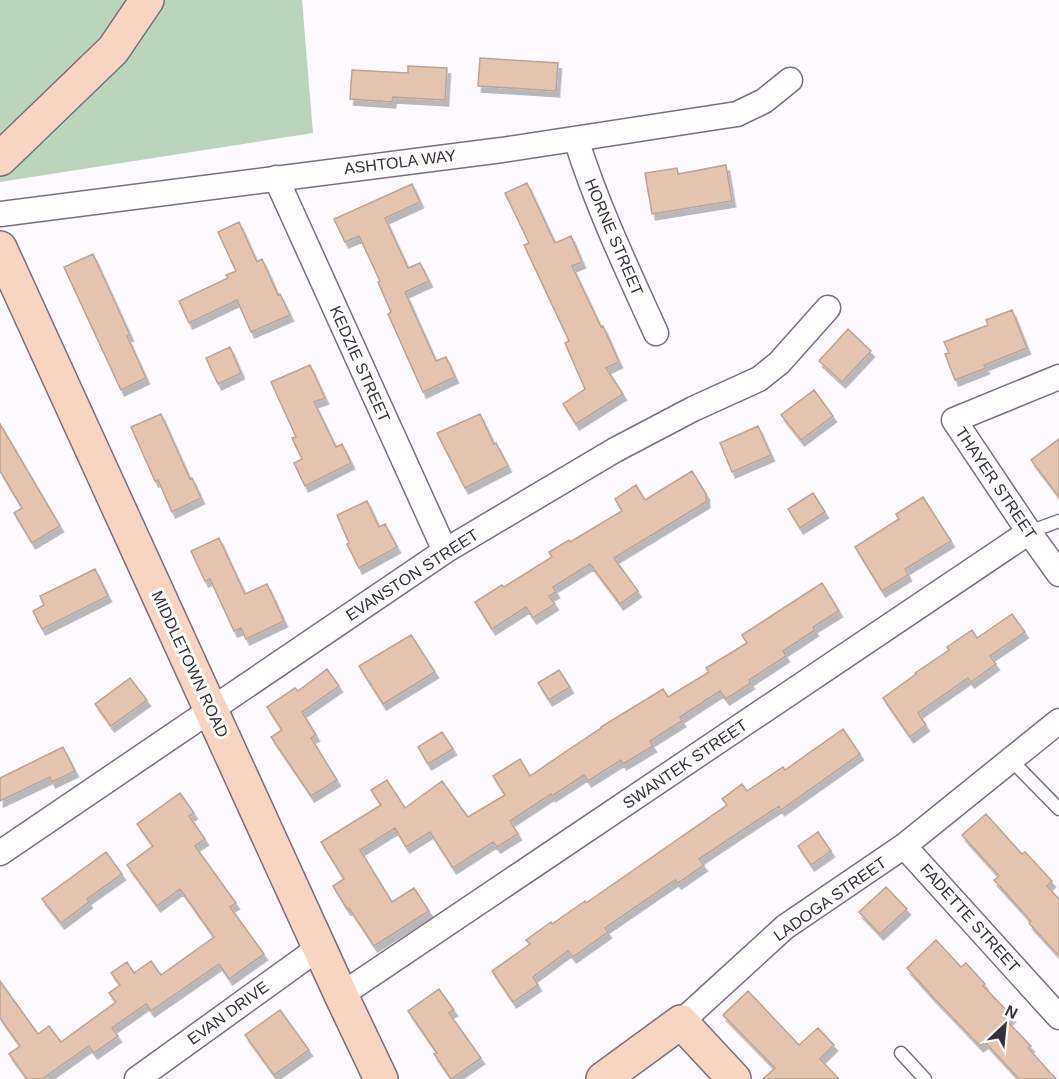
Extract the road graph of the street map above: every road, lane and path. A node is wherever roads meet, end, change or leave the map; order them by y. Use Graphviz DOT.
graph roads {
  1 [pos="147,0"];
  2 [pos="790,80"];
  3 [pos="576,139"];
  4 [pos="0,159"];
  5 [pos="276,178"];
  6 [pos="0,214"];
  7 [pos="0,248"];
  8 [pos="828,308"];
  9 [pos="656,333"];
  10 [pos="1059,377"];
  11 [pos="1059,520"];
  12 [pos="1029,532"];
  13 [pos="445,551"];
  14 [pos="1059,574"];
  15 [pos="212,710"];
  16 [pos="1059,722"];
  17 [pos="1011,760"];
  18 [pos="1059,809"];
  19 [pos="904,846"];
  20 [pos="0,853"];
  21 [pos="320,947"];
  22 [pos="342,995"];
  23 [pos="1059,1017"];
  24 [pos="681,1022"];
  25 [pos="901,1053"];
  26 [pos="137,1079"];
  27 [pos="381,1079"];
  28 [pos="603,1079"];
  29 [pos="734,1079"];
  30 [pos="924,1079"];
  1 -- 4 [label="street"];
  2 -- 3 [label="street, ASHTOLA WAY"];
  3 -- 5 [label="street, ASHTOLA WAY"];
  3 -- 9 [label="street, HORNE STREET"];
  5 -- 6 [label="street, ASHTOLA WAY"];
  5 -- 13 [label="street, KEDZIE STREET"];
  7 -- 15 [label="street, MIDDLETOWN ROAD"];
  8 -- 13 [label="street, EVANSTON STREET"];
  10 -- 12 [label="street, THAYER STREET"];
  11 -- 12 [label="lane"];
  12 -- 14 [label="street, THAYER STREET"];
  12 -- 22 [label="street, SWANTEK STREET"];
  13 -- 15 [label="street, EVANSTON STREET"];
  15 -- 20 [label="street, EVANSTON STREET"];
  15 -- 21 [label="street, MIDDLETOWN ROAD"];
  16 -- 17 [label="street, LADOGA STREET"];
  17 -- 18 [label="lane"];
  17 -- 19 [label="street, LADOGA STREET"];
  19 -- 23 [label="street, FADETTE STREET"];
  19 -- 24 [label="street, LADOGA STREET"];
  21 -- 22 [label="street, MIDDLETOWN ROAD"];
  21 -- 26 [label="street, EVAN DRIVE"];
  22 -- 27 [label="street, MIDDLETOWN ROAD"];
  24 -- 28 [label="street, LADOGA STREET"];
  24 -- 29 [label="street"];
  25 -- 30 [label="lane"];
}
